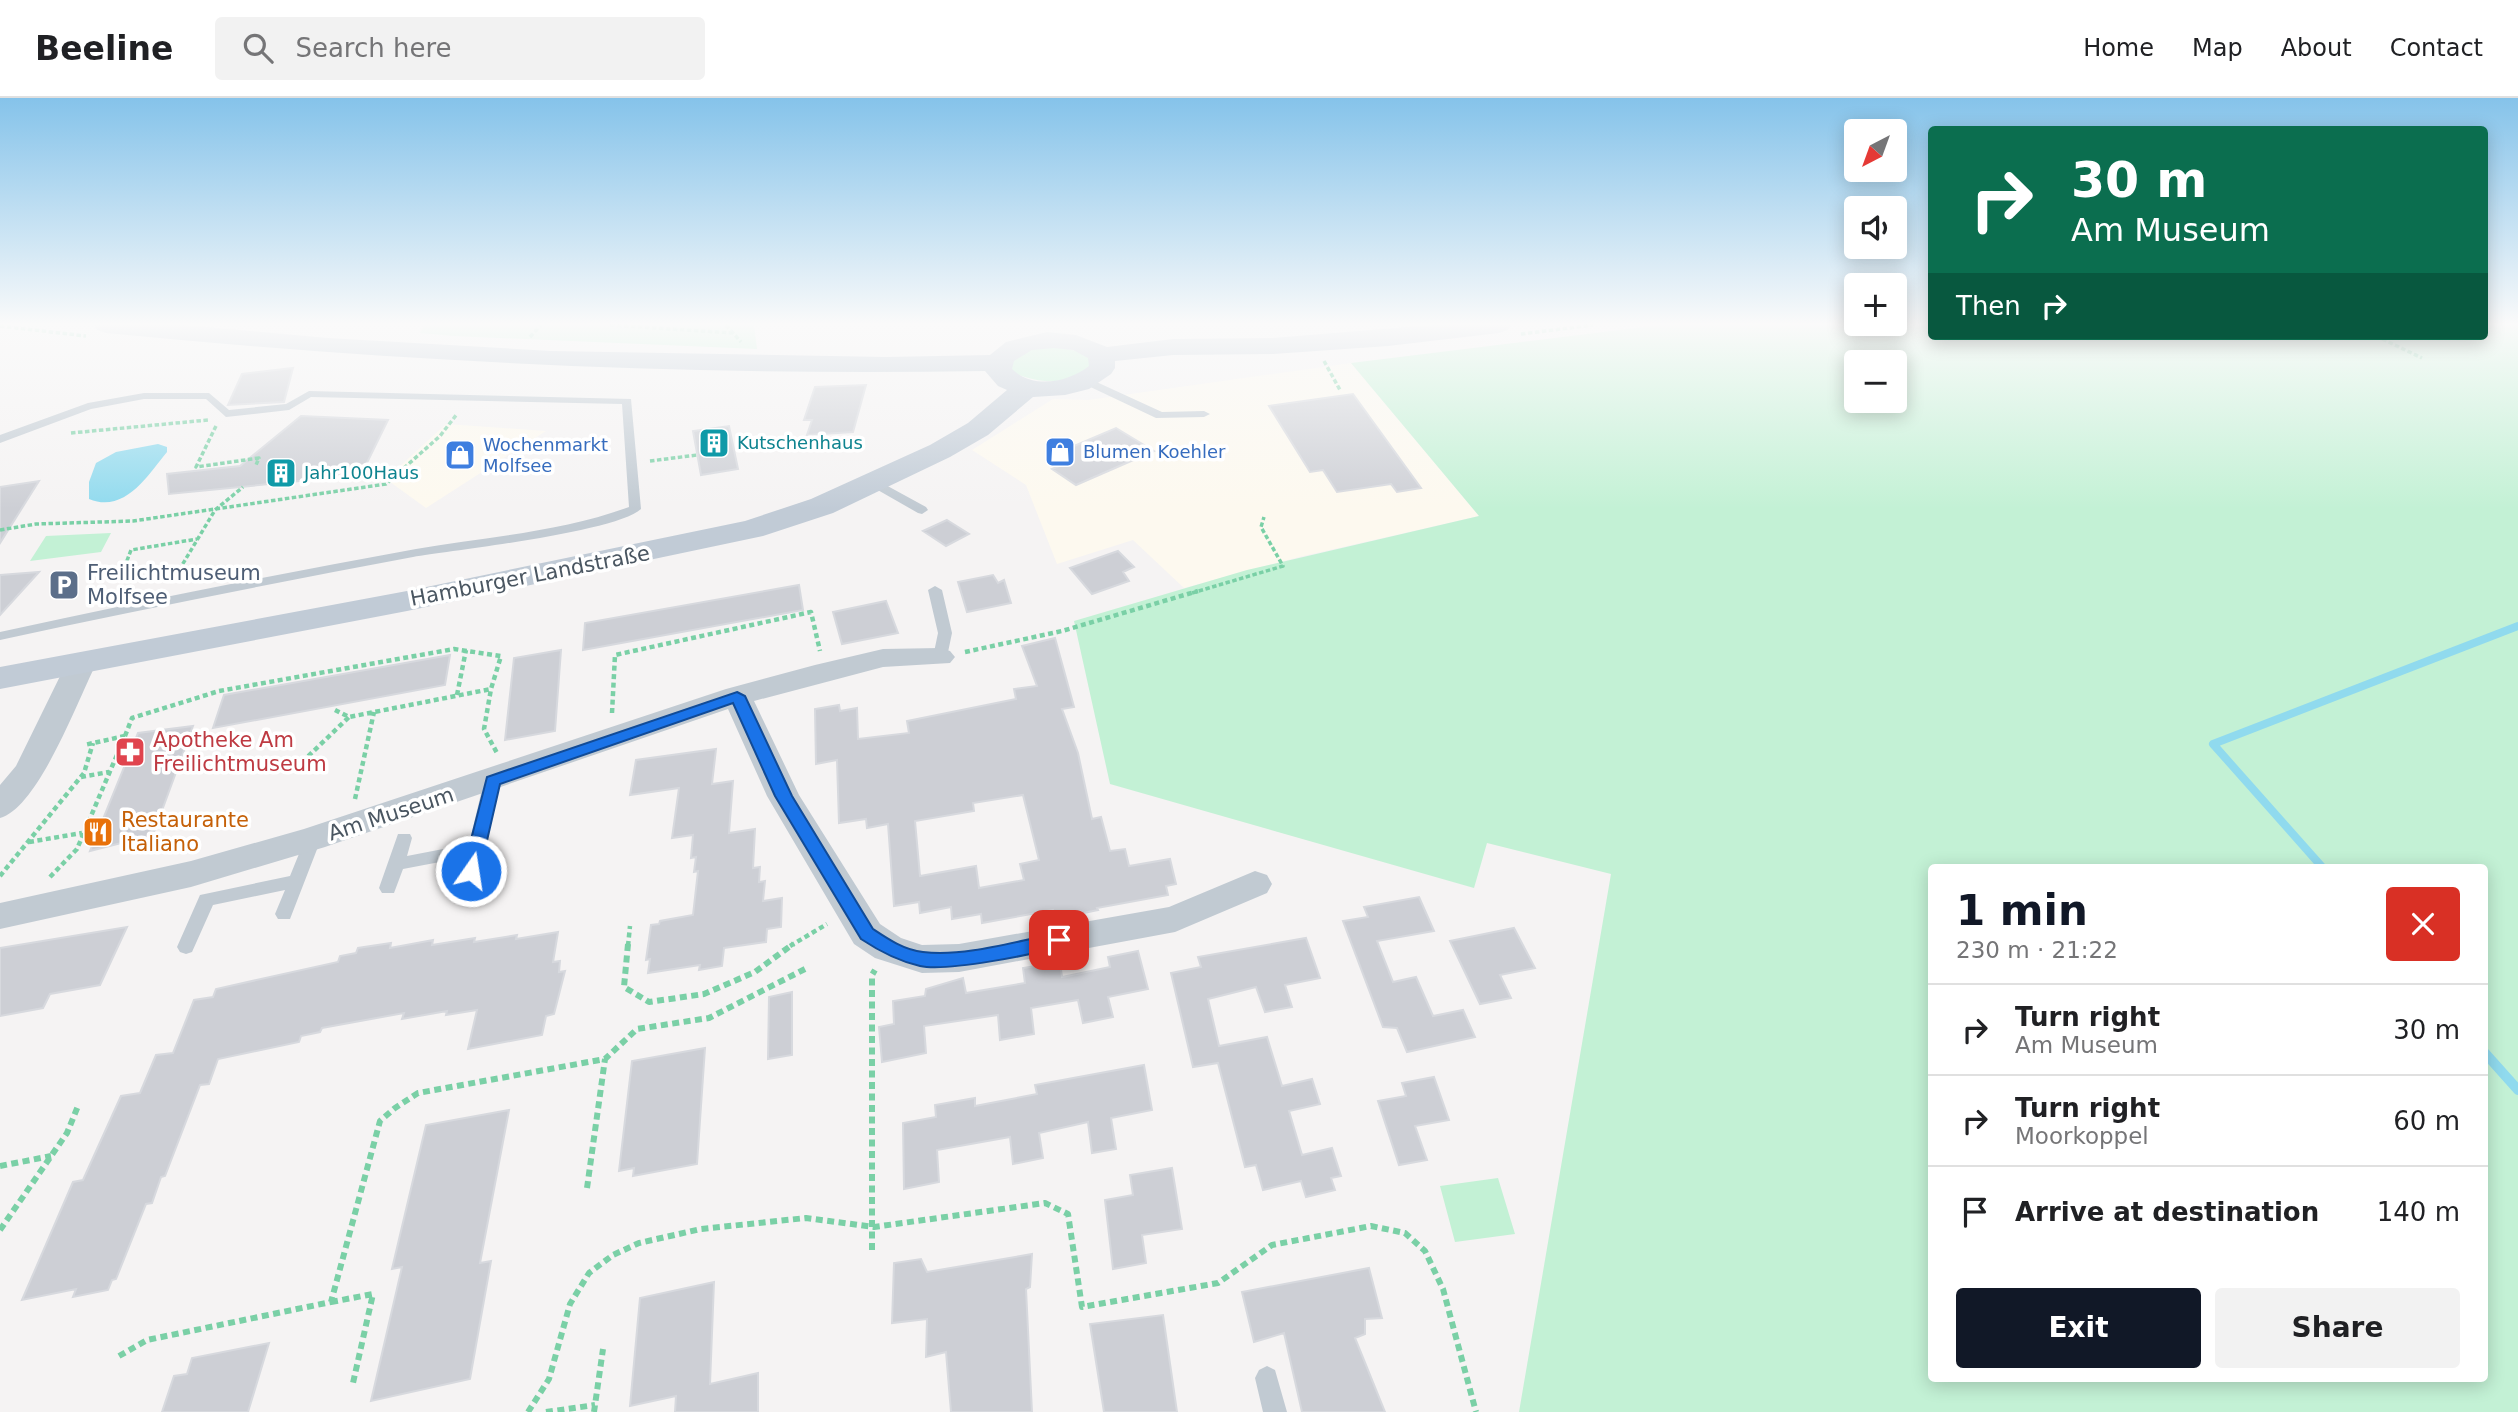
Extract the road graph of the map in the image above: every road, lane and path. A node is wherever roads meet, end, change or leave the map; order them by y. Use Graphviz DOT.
graph roads {
  1 [pos="1065,386"];
  2 [pos="1097,386"];
  3 [pos="1338,386"];
  4 [pos="1028,387"];
  5 [pos="1340,390"];
  6 [pos="457,414"];
  7 [pos="1204,414"];
  8 [pos="68,433"];
  9 [pos="0,439"];
  10 [pos="697,455"];
  11 [pos="632,463"];
  12 [pos="256,465"];
  13 [pos="873,482"];
  14 [pos="243,487"];
  15 [pos="215,510"];
  16 [pos="922,510"];
  17 [pos="1264,517"];
  18 [pos="0,530"];
  19 [pos="197,539"];
  20 [pos="122,574"];
  21 [pos="935,590"];
  22 [pos="161,601"];
  23 [pos="0,636"];
  24 [pos="466,650"];
  25 [pos="940,657"];
  26 [pos="80,664"];
  27 [pos="825,671"];
  28 [pos="0,678"];
  29 [pos="491,689"];
  30 [pos="457,695"];
  31 [pos="737,696"];
  32 [pos="335,710"];
  33 [pos="374,712"];
  34 [pos="349,717"];
  35 [pos="125,736"];
  36 [pos="622,736"];
  37 [pos="93,743"];
  38 [pos="84,745"];
  39 [pos="296,768"];
  40 [pos="110,772"];
  41 [pos="81,777"];
  42 [pos="500,778"];
  43 [pos="0,807"];
  44 [pos="361,824"];
  45 [pos="83,833"];
  46 [pos="404,838"];
  47 [pos="313,839"];
  48 [pos="27,842"];
  49 [pos="476,849"];
  50 [pos="396,864"];
  51 [pos="471,871"];
  52 [pos="0,876"];
  53 [pos="296,881"];
  54 [pos="1255,884"];
  55 [pos="388,888"];
  56 [pos="853,911"];
  57 [pos="8,914"];
  58 [pos="284,914"];
  59 [pos="630,926"];
  60 [pos="186,947"];
  61 [pos="888,948"];
  62 [pos="805,969"];
  63 [pos="605,1059"];
  64 [pos="78,1106"];
  65 [pos="52,1155"];
  66 [pos="0,1166"];
  67 [pos="587,1188"];
  68 [pos="874,1227"];
  69 [pos="0,1230"];
  70 [pos="872,1250"];
  71 [pos="331,1302"];
  72 [pos="603,1349"];
  73 [pos="119,1356"];
  74 [pos="1267,1378"];
  75 [pos="353,1383"];
  76 [pos="594,1409"];
  77 [pos="528,1412"];
  78 [pos="546,1412"];
  79 [pos="1276,1412"];
  80 [pos="1476,1412"];
  1 -- 4 [label="main road"];
  2 -- 7 [label="lane"];
  3 -- 5 [label="path"];
  4 -- 13 [label="main road, Hamburger Landstraße"];
  6 -- 15 [label="path"];
  8 -- 12 [label="path"];
  9 -- 11 [label="lane"];
  10 -- 11 [label="path"];
  11 -- 22 [label="lane"];
  13 -- 16 [label="lane"];
  13 -- 26 [label="main road, Hamburger Landstraße"];
  14 -- 15 [label="path"];
  15 -- 18 [label="path"];
  15 -- 19 [label="path"];
  17 -- 25 [label="path"];
  19 -- 20 [label="path"];
  19 -- 22 [label="path"];
  21 -- 25 [label="lane"];
  22 -- 23 [label="lane"];
  24 -- 29 [label="path"];
  24 -- 30 [label="path"];
  24 -- 35 [label="path"];
  25 -- 27 [label="street, Am Museum"];
  26 -- 28 [label="main road, Hamburger Landstraße"];
  26 -- 43 [label="street"];
  27 -- 31 [label="street, Am Museum"];
  27 -- 36 [label="path"];
  29 -- 30 [label="path"];
  29 -- 42 [label="path"];
  30 -- 33 [label="path"];
  31 -- 36 [label="street, Am Museum"];
  31 -- 56 [label="street"];
  32 -- 34 [label="path"];
  33 -- 34 [label="path"];
  33 -- 44 [label="path"];
  34 -- 39 [label="path"];
  35 -- 37 [label="path"];
  35 -- 40 [label="path"];
  36 -- 42 [label="street, Am Museum"];
  37 -- 38 [label="path"];
  37 -- 41 [label="path"];
  40 -- 41 [label="path"];
  40 -- 45 [label="path"];
  41 -- 48 [label="path"];
  42 -- 44 [label="street, Am Museum"];
  42 -- 49 [label="lane"];
  44 -- 47 [label="street, Am Museum"];
  45 -- 48 [label="path"];
  45 -- 57 [label="path"];
  46 -- 50 [label="lane"];
  47 -- 53 [label="lane"];
  47 -- 57 [label="street, Am Museum"];
  48 -- 52 [label="path"];
  49 -- 50 [label="lane"];
  49 -- 51 [label="lane"];
  50 -- 55 [label="lane"];
  53 -- 58 [label="lane"];
  53 -- 60 [label="lane"];
  54 -- 61 [label="street"];
  56 -- 59 [label="path"];
  56 -- 61 [label="street"];
  61 -- 68 [label="path"];
  62 -- 63 [label="path"];
  63 -- 67 [label="path"];
  63 -- 71 [label="path"];
  64 -- 65 [label="path"];
  65 -- 66 [label="path"];
  65 -- 69 [label="path"];
  68 -- 70 [label="path"];
  68 -- 77 [label="path"];
  68 -- 80 [label="path"];
  71 -- 73 [label="path"];
  71 -- 75 [label="path"];
  72 -- 76 [label="path"];
  74 -- 79 [label="lane"];
  76 -- 78 [label="path"];
}
